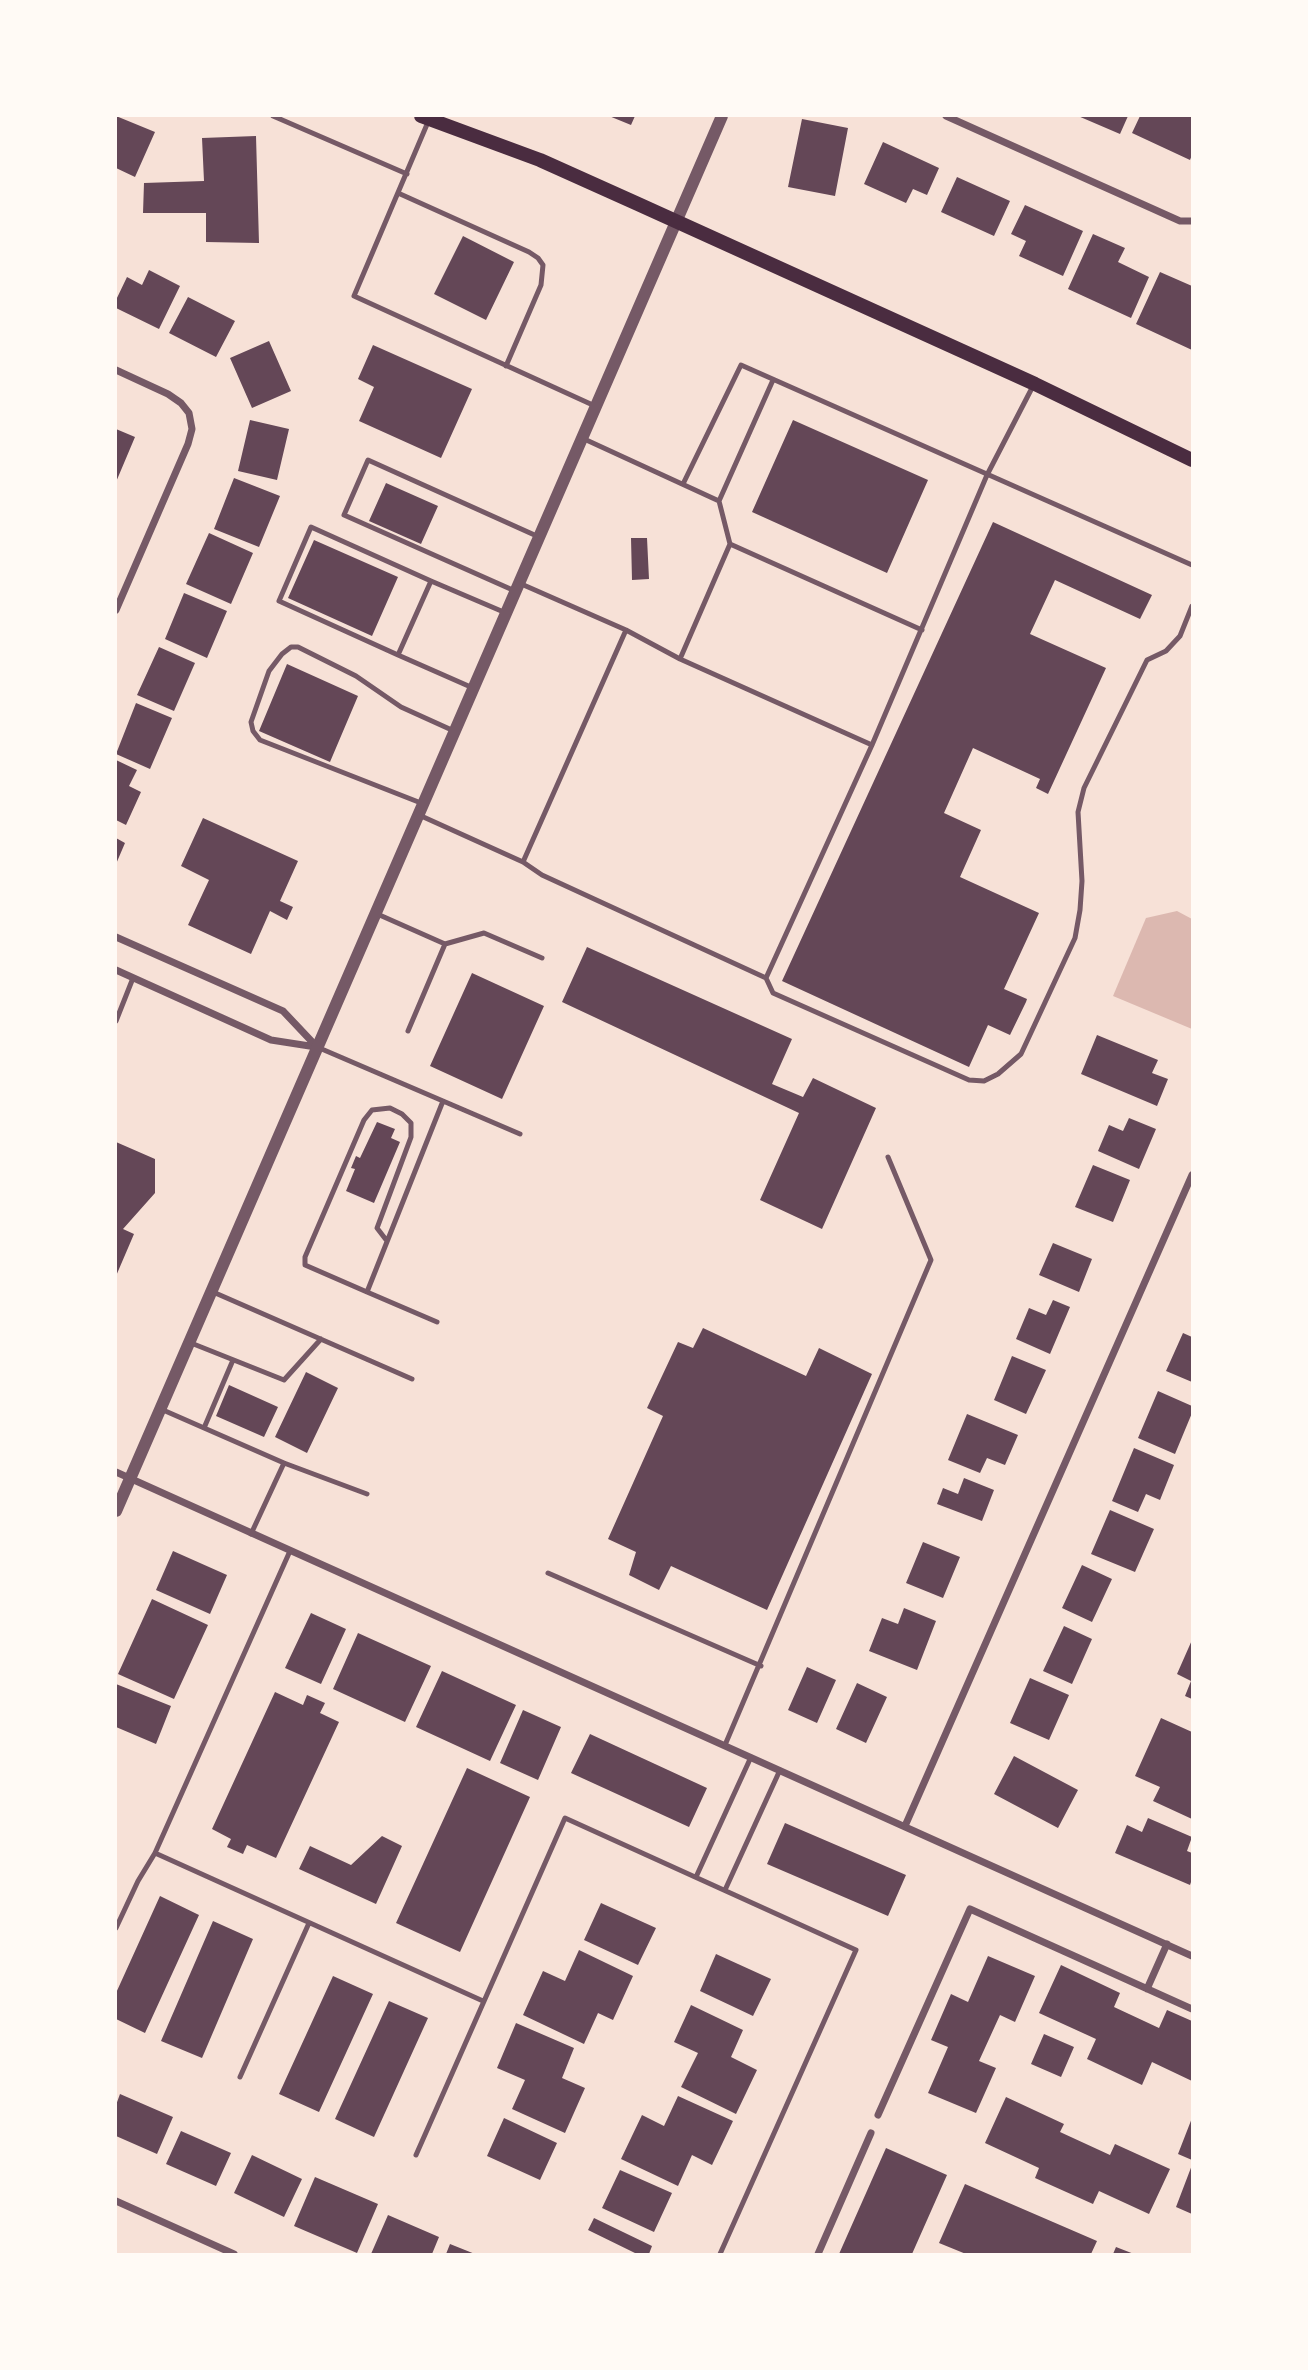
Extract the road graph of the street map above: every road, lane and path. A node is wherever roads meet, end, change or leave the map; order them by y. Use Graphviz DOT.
graph roads {
  1 [pos="273,116"];
  2 [pos="722,116"];
  3 [pos="946,116"];
  4 [pos="425,117"];
  5 [pos="407,174"];
  6 [pos="398,193"];
  7 [pos="676,221"];
  8 [pos="1192,221"];
  9 [pos="506,366"];
  10 [pos="116,370"];
  11 [pos="773,380"];
  12 [pos="1035,384"];
  13 [pos="595,407"];
  14 [pos="582,439"];
  15 [pos="1192,460"];
  16 [pos="987,475"];
  17 [pos="683,484"];
  18 [pos="719,501"];
  19 [pos="539,537"];
  20 [pos="730,544"];
  21 [pos="1192,565"];
  22 [pos="431,581"];
  23 [pos="517,587"];
  24 [pos="1192,606"];
  25 [pos="116,610"];
  26 [pos="506,613"];
  27 [pos="626,630"];
  28 [pos="922,630"];
  29 [pos="398,655"];
  30 [pos="680,659"];
  31 [pos="473,688"];
  32 [pos="454,731"];
  33 [pos="872,745"];
  34 [pos="420,809"];
  35 [pos="523,862"];
  36 [pos="375,913"];
  37 [pos="116,937"];
  38 [pos="445,944"];
  39 [pos="542,958"];
  40 [pos="116,970"];
  41 [pos="133,978"];
  42 [pos="766,978"];
  43 [pos="116,1021"];
  44 [pos="408,1031"];
  45 [pos="317,1047"];
  46 [pos="443,1101"];
  47 [pos="520,1134"];
  48 [pos="888,1157"];
  49 [pos="1192,1175"];
  50 [pos="387,1241"];
  51 [pos="210,1290"];
  52 [pos="368,1292"];
  53 [pos="437,1322"];
  54 [pos="321,1339"];
  55 [pos="188,1341"];
  56 [pos="233,1360"];
  57 [pos="412,1379"];
  58 [pos="160,1408"];
  59 [pos="204,1427"];
  60 [pos="285,1463"];
  61 [pos="116,1472"];
  62 [pos="130,1479"];
  63 [pos="367,1494"];
  64 [pos="116,1511"];
  65 [pos="251,1534"];
  66 [pos="289,1551"];
  67 [pos="548,1573"];
  68 [pos="761,1667"];
  69 [pos="726,1745"];
  70 [pos="751,1757"];
  71 [pos="780,1770"];
  72 [pos="905,1826"];
  73 [pos="155,1853"];
  74 [pos="696,1877"];
  75 [pos="725,1890"];
  76 [pos="309,1923"];
  77 [pos="116,1928"];
  78 [pos="1167,1944"];
  79 [pos="1192,1956"];
  80 [pos="1147,1989"];
  81 [pos="483,2001"];
  82 [pos="1192,2009"];
  83 [pos="240,2077"];
  84 [pos="878,2115"];
  85 [pos="871,2133"];
  86 [pos="416,2155"];
  87 [pos="116,2201"];
  88 [pos="234,2255"];
  89 [pos="720,2255"];
  90 [pos="818,2255"];
  1 -- 5 [label="lane"];
  2 -- 7 [label="street"];
  3 -- 8 [label="street"];
  4 -- 5 [label="lane"];
  4 -- 7 [label="main road"];
  5 -- 6 [label="lane"];
  6 -- 9 [label="lane"];
  6 -- 9 [label="lane"];
  7 -- 12 [label="main road"];
  7 -- 13 [label="street"];
  9 -- 13 [label="lane"];
  10 -- 25 [label="street"];
  11 -- 16 [label="lane"];
  11 -- 17 [label="lane"];
  11 -- 18 [label="lane"];
  12 -- 15 [label="main road"];
  12 -- 16 [label="lane"];
  13 -- 14 [label="street"];
  14 -- 17 [label="lane"];
  14 -- 19 [label="street"];
  16 -- 21 [label="lane"];
  16 -- 28 [label="lane"];
  17 -- 18 [label="lane"];
  18 -- 20 [label="lane"];
  19 -- 23 [label="street"];
  19 -- 23 [label="lane"];
  20 -- 28 [label="lane"];
  20 -- 30 [label="lane"];
  22 -- 26 [label="lane"];
  22 -- 29 [label="lane"];
  22 -- 29 [label="lane"];
  23 -- 26 [label="street"];
  23 -- 27 [label="lane"];
  24 -- 42 [label="lane"];
  26 -- 31 [label="street"];
  27 -- 30 [label="lane"];
  27 -- 35 [label="lane"];
  28 -- 33 [label="lane"];
  29 -- 31 [label="lane"];
  30 -- 33 [label="lane"];
  31 -- 32 [label="street"];
  32 -- 34 [label="street"];
  32 -- 34 [label="lane"];
  33 -- 42 [label="lane"];
  34 -- 35 [label="lane"];
  34 -- 36 [label="street"];
  35 -- 42 [label="lane"];
  36 -- 38 [label="lane"];
  36 -- 45 [label="street"];
  37 -- 45 [label="street"];
  38 -- 39 [label="lane"];
  38 -- 44 [label="lane"];
  40 -- 41 [label="street"];
  41 -- 43 [label="lane"];
  41 -- 45 [label="street"];
  45 -- 46 [label="lane"];
  45 -- 51 [label="street"];
  46 -- 47 [label="lane"];
  46 -- 50 [label="lane"];
  48 -- 68 [label="lane"];
  49 -- 72 [label="street"];
  50 -- 52 [label="lane"];
  50 -- 52 [label="lane"];
  51 -- 54 [label="lane"];
  51 -- 55 [label="street"];
  52 -- 53 [label="lane"];
  54 -- 56 [label="lane"];
  54 -- 57 [label="lane"];
  55 -- 56 [label="lane"];
  55 -- 58 [label="street"];
  56 -- 59 [label="lane"];
  58 -- 59 [label="lane"];
  58 -- 62 [label="street"];
  59 -- 60 [label="lane"];
  60 -- 63 [label="lane"];
  60 -- 65 [label="lane"];
  61 -- 62 [label="street"];
  62 -- 64 [label="street"];
  62 -- 65 [label="street"];
  65 -- 66 [label="street"];
  66 -- 69 [label="street"];
  66 -- 73 [label="lane"];
  67 -- 68 [label="lane"];
  68 -- 69 [label="lane"];
  69 -- 70 [label="street"];
  70 -- 71 [label="street"];
  70 -- 74 [label="lane"];
  71 -- 72 [label="street"];
  71 -- 75 [label="lane"];
  72 -- 78 [label="street"];
  73 -- 76 [label="lane"];
  73 -- 77 [label="lane"];
  74 -- 75 [label="lane"];
  74 -- 81 [label="lane"];
  75 -- 89 [label="lane"];
  76 -- 81 [label="lane"];
  76 -- 83 [label="lane"];
  78 -- 79 [label="street"];
  78 -- 80 [label="street"];
  80 -- 82 [label="street"];
  80 -- 84 [label="street"];
  81 -- 86 [label="lane"];
  85 -- 90 [label="street"];
  87 -- 88 [label="street"];
}
